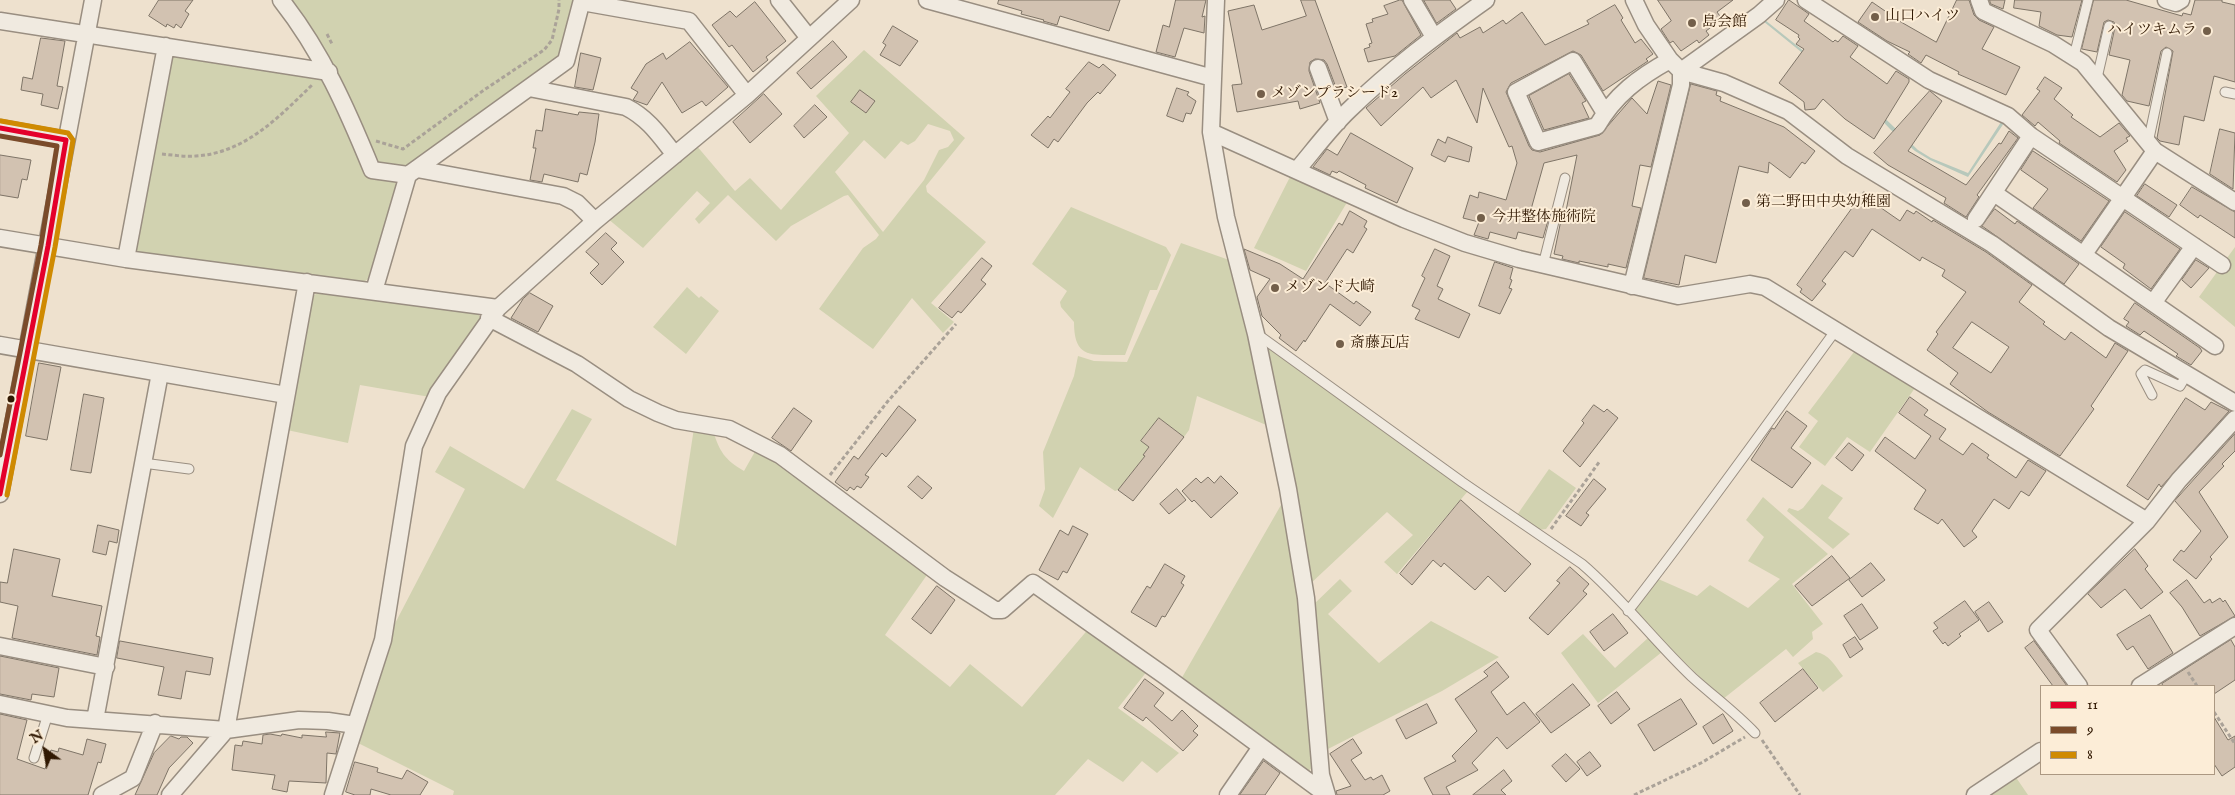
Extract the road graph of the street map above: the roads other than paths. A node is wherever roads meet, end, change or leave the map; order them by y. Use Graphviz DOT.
graph roads {
  1 [pos="93,0"];
  2 [pos="281,0"];
  3 [pos="779,0"];
  4 [pos="851,0"];
  5 [pos="927,0"];
  6 [pos="1216,0"];
  7 [pos="1412,0"];
  8 [pos="1486,0"];
  9 [pos="1634,0"];
  10 [pos="1776,0"];
  11 [pos="1806,0"];
  12 [pos="1978,0"];
  13 [pos="2088,0"];
  14 [pos="2166,0"];
  15 [pos="2181,0"];
  16 [pos="582,1"];
  17 [pos="956,4"];
  18 [pos="0,22"];
  19 [pos="2109,26"];
  20 [pos="86,36"];
  21 [pos="1434,37"];
  22 [pos="810,38"];
  23 [pos="166,46"];
  24 [pos="2168,54"];
  25 [pos="2074,56"];
  26 [pos="1675,65"];
  27 [pos="1318,68"];
  28 [pos="324,72"];
  29 [pos="1213,78"];
  30 [pos="2097,78"];
  31 [pos="529,88"];
  32 [pos="2225,92"];
  33 [pos="2235,94"];
  34 [pos="747,95"];
  35 [pos="1605,113"];
  36 [pos="1338,122"];
  37 [pos="0,128"];
  38 [pos="1211,132"];
  39 [pos="2031,136"];
  40 [pos="66,140"];
  41 [pos="2152,147"];
  42 [pos="675,155"];
  43 [pos="1297,170"];
  44 [pos="413,172"];
  45 [pos="1565,178"];
  46 [pos="1994,193"];
  47 [pos="2122,196"];
  48 [pos="2235,202"];
  49 [pos="1976,219"];
  50 [pos="594,220"];
  51 [pos="0,238"];
  52 [pos="48,246"];
  53 [pos="2194,246"];
  54 [pos="2084,254"];
  55 [pos="126,259"];
  56 [pos="1543,265"];
  57 [pos="2222,265"];
  58 [pos="307,282"];
  59 [pos="1632,286"];
  60 [pos="374,291"];
  61 [pos="2153,303"];
  62 [pos="494,313"];
  63 [pos="1836,330"];
  64 [pos="1256,334"];
  65 [pos="0,345"];
  66 [pos="2215,346"];
  67 [pos="27,350"];
  68 [pos="160,373"];
  69 [pos="2187,374"];
  70 [pos="286,395"];
  71 [pos="2152,395"];
  72 [pos="2235,403"];
  73 [pos="2235,419"];
  74 [pos="143,463"];
  75 [pos="2,467"];
  76 [pos="189,469"];
  77 [pos="0,494"];
  78 [pos="2147,521"];
  79 [pos="1628,611"];
  80 [pos="2235,626"];
  81 [pos="0,646"];
  82 [pos="106,667"];
  83 [pos="2078,685"];
  84 [pos="2142,685"];
  85 [pos="0,704"];
  86 [pos="48,714"];
  87 [pos="96,720"];
  88 [pos="155,723"];
  89 [pos="355,725"];
  90 [pos="226,730"];
  91 [pos="1755,733"];
  92 [pos="1261,747"];
  93 [pos="2040,752"];
  94 [pos="34,758"];
  95 [pos="102,795"];
  96 [pos="170,795"];
  97 [pos="333,795"];
  98 [pos="1228,795"];
  99 [pos="1327,795"];
  100 [pos="1975,795"];
  1 -- 20 [label="street"];
  2 -- 28 [label="street"];
  3 -- 22 [label="street"];
  4 -- 22 [label="street"];
  5 -- 17 [label="street"];
  6 -- 29 [label="street"];
  7 -- 21 [label="street"];
  8 -- 21 [label="street"];
  9 -- 26 [label="street"];
  10 -- 26 [label="street"];
  11 -- 39 [label="street"];
  12 -- 25 [label="street"];
  13 -- 25 [label="lane"];
  14 -- 15 [label="street"];
  16 -- 31 [label="street"];
  16 -- 34 [label="street"];
  17 -- 29 [label="street"];
  18 -- 20 [label="street"];
  19 -- 30 [label="lane"];
  20 -- 23 [label="street"];
  20 -- 40 [label="street"];
  21 -- 36 [label="street"];
  22 -- 34 [label="street"];
  23 -- 28 [label="street"];
  23 -- 55 [label="street"];
  24 -- 41 [label="lane"];
  25 -- 30 [label="street"];
  26 -- 35 [label="street"];
  26 -- 59 [label="street"];
  26 -- 69 [label="street"];
  27 -- 36 [label="street"];
  28 -- 44 [label="street"];
  29 -- 38 [label="street"];
  30 -- 41 [label="street"];
  31 -- 42 [label="street"];
  31 -- 44 [label="street"];
  32 -- 33 [label="lane"];
  34 -- 42 [label="street"];
  35 -- 35 [label="street"];
  36 -- 43 [label="street"];
  37 -- 40 [label="street"];
  38 -- 43 [label="street"];
  38 -- 64 [label="street"];
  39 -- 46 [label="street"];
  39 -- 47 [label="street"];
  40 -- 52 [label="street"];
  41 -- 47 [label="street"];
  41 -- 48 [label="street"];
  42 -- 50 [label="street"];
  43 -- 56 [label="street"];
  44 -- 50 [label="street"];
  44 -- 60 [label="street"];
  45 -- 56 [label="lane"];
  46 -- 49 [label="street"];
  46 -- 54 [label="street"];
  47 -- 53 [label="street"];
  47 -- 54 [label="street"];
  50 -- 62 [label="street"];
  51 -- 52 [label="street"];
  52 -- 55 [label="street"];
  52 -- 67 [label="street"];
  53 -- 57 [label="street"];
  53 -- 61 [label="street"];
  54 -- 61 [label="street"];
  55 -- 58 [label="street"];
  56 -- 59 [label="street"];
  58 -- 60 [label="street"];
  58 -- 70 [label="street"];
  59 -- 63 [label="street"];
  60 -- 62 [label="street"];
  61 -- 66 [label="street"];
  62 -- 89 [label="street"];
  62 -- 92 [label="street"];
  63 -- 78 [label="street"];
  63 -- 79 [label="lane"];
  64 -- 79 [label="lane"];
  64 -- 99 [label="street"];
  65 -- 67 [label="street"];
  67 -- 68 [label="street"];
  67 -- 75 [label="street"];
  68 -- 70 [label="street"];
  68 -- 74 [label="street"];
  69 -- 71 [label="lane"];
  69 -- 72 [label="street"];
  70 -- 90 [label="street"];
  73 -- 78 [label="street"];
  74 -- 76 [label="lane"];
  74 -- 82 [label="street"];
  75 -- 77 [label="street"];
  78 -- 83 [label="street"];
  79 -- 91 [label="lane"];
  80 -- 84 [label="street"];
  81 -- 82 [label="street"];
  82 -- 87 [label="street"];
  85 -- 86 [label="street"];
  86 -- 87 [label="street"];
  86 -- 94 [label="lane"];
  87 -- 88 [label="street"];
  88 -- 90 [label="street"];
  88 -- 95 [label="street"];
  89 -- 90 [label="street"];
  89 -- 97 [label="street"];
  90 -- 96 [label="street"];
  92 -- 98 [label="street"];
  92 -- 99 [label="street"];
  93 -- 100 [label="street"];
}
